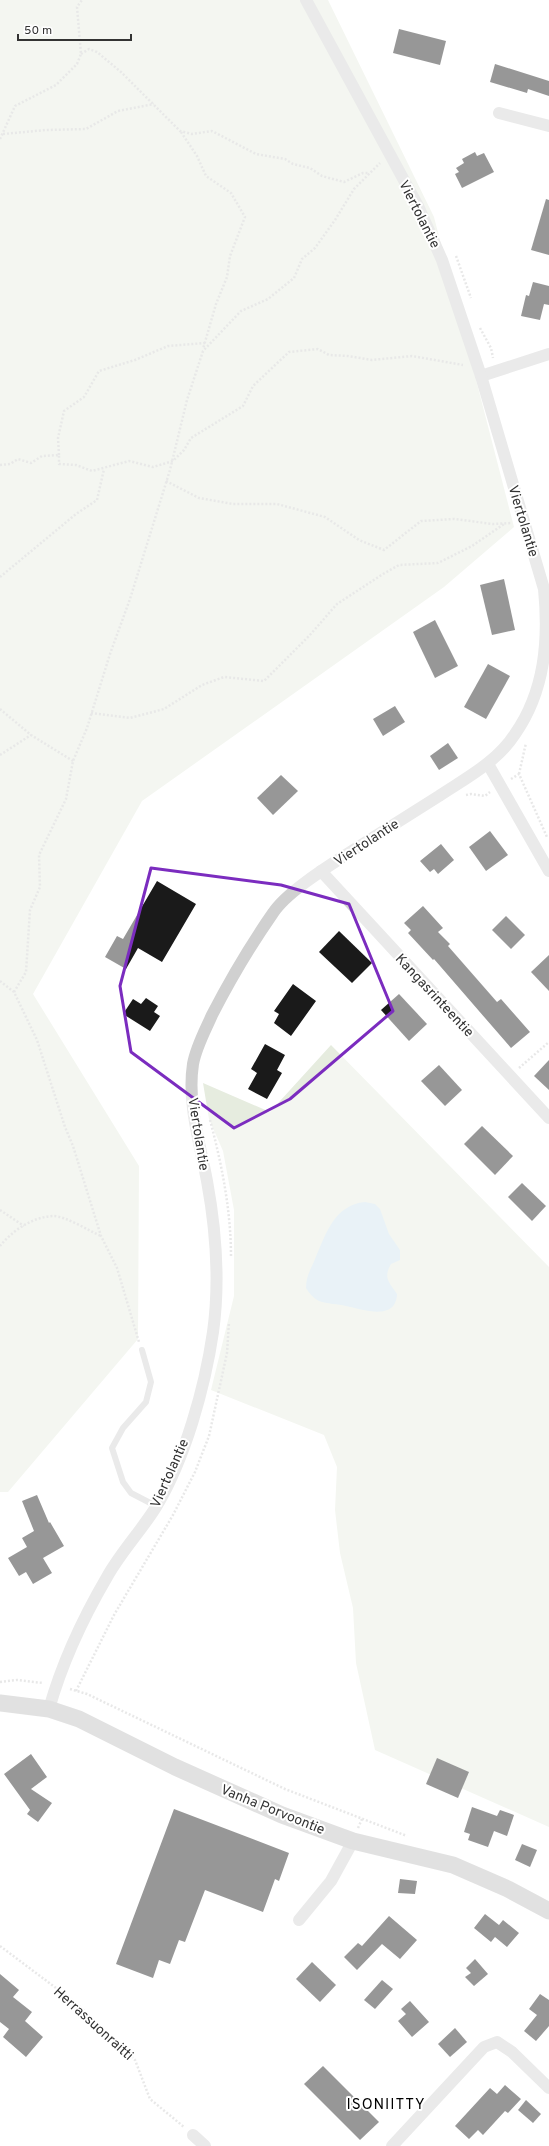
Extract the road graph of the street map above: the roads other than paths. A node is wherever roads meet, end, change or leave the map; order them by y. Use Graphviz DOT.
graph roads {
  1 [pos="306,0"];
  2 [pos="499,113"];
  3 [pos="549,126"];
  4 [pos="549,354"];
  5 [pos="479,371"];
  6 [pos="548,648"];
  7 [pos="488,764"];
  8 [pos="321,871"];
  9 [pos="549,871"];
  10 [pos="549,1118"];
  11 [pos="142,1350"];
  12 [pos="156,1506"];
  13 [pos="0,1703"];
  14 [pos="49,1709"];
  15 [pos="353,1841"];
  16 [pos="549,1911"];
  17 [pos="299,1920"];
  18 [pos="549,2088"];
  19 [pos="193,2135"];
  20 [pos="205,2146"];
  21 [pos="392,2146"];
  1 -- 5 [label="street, Viertolantie"];
  2 -- 3 [label="street"];
  4 -- 5 [label="street"];
  5 -- 6 [label="street, Viertolantie"];
  6 -- 7 [label="street, Viertolantie"];
  7 -- 8 [label="street, Viertolantie"];
  7 -- 9 [label="street"];
  8 -- 10 [label="street, Kangasrinteentie"];
  8 -- 12 [label="street, Viertolantie"];
  11 -- 12 [label="lane"];
  12 -- 14 [label="street, Viertolantie"];
  13 -- 14 [label="main road, Vanha Porvoontie"];
  14 -- 15 [label="main road, Vanha Porvoontie"];
  15 -- 16 [label="main road, Vanha Porvoontie"];
  15 -- 17 [label="street"];
  18 -- 21 [label="street"];
  19 -- 20 [label="street"];
}
